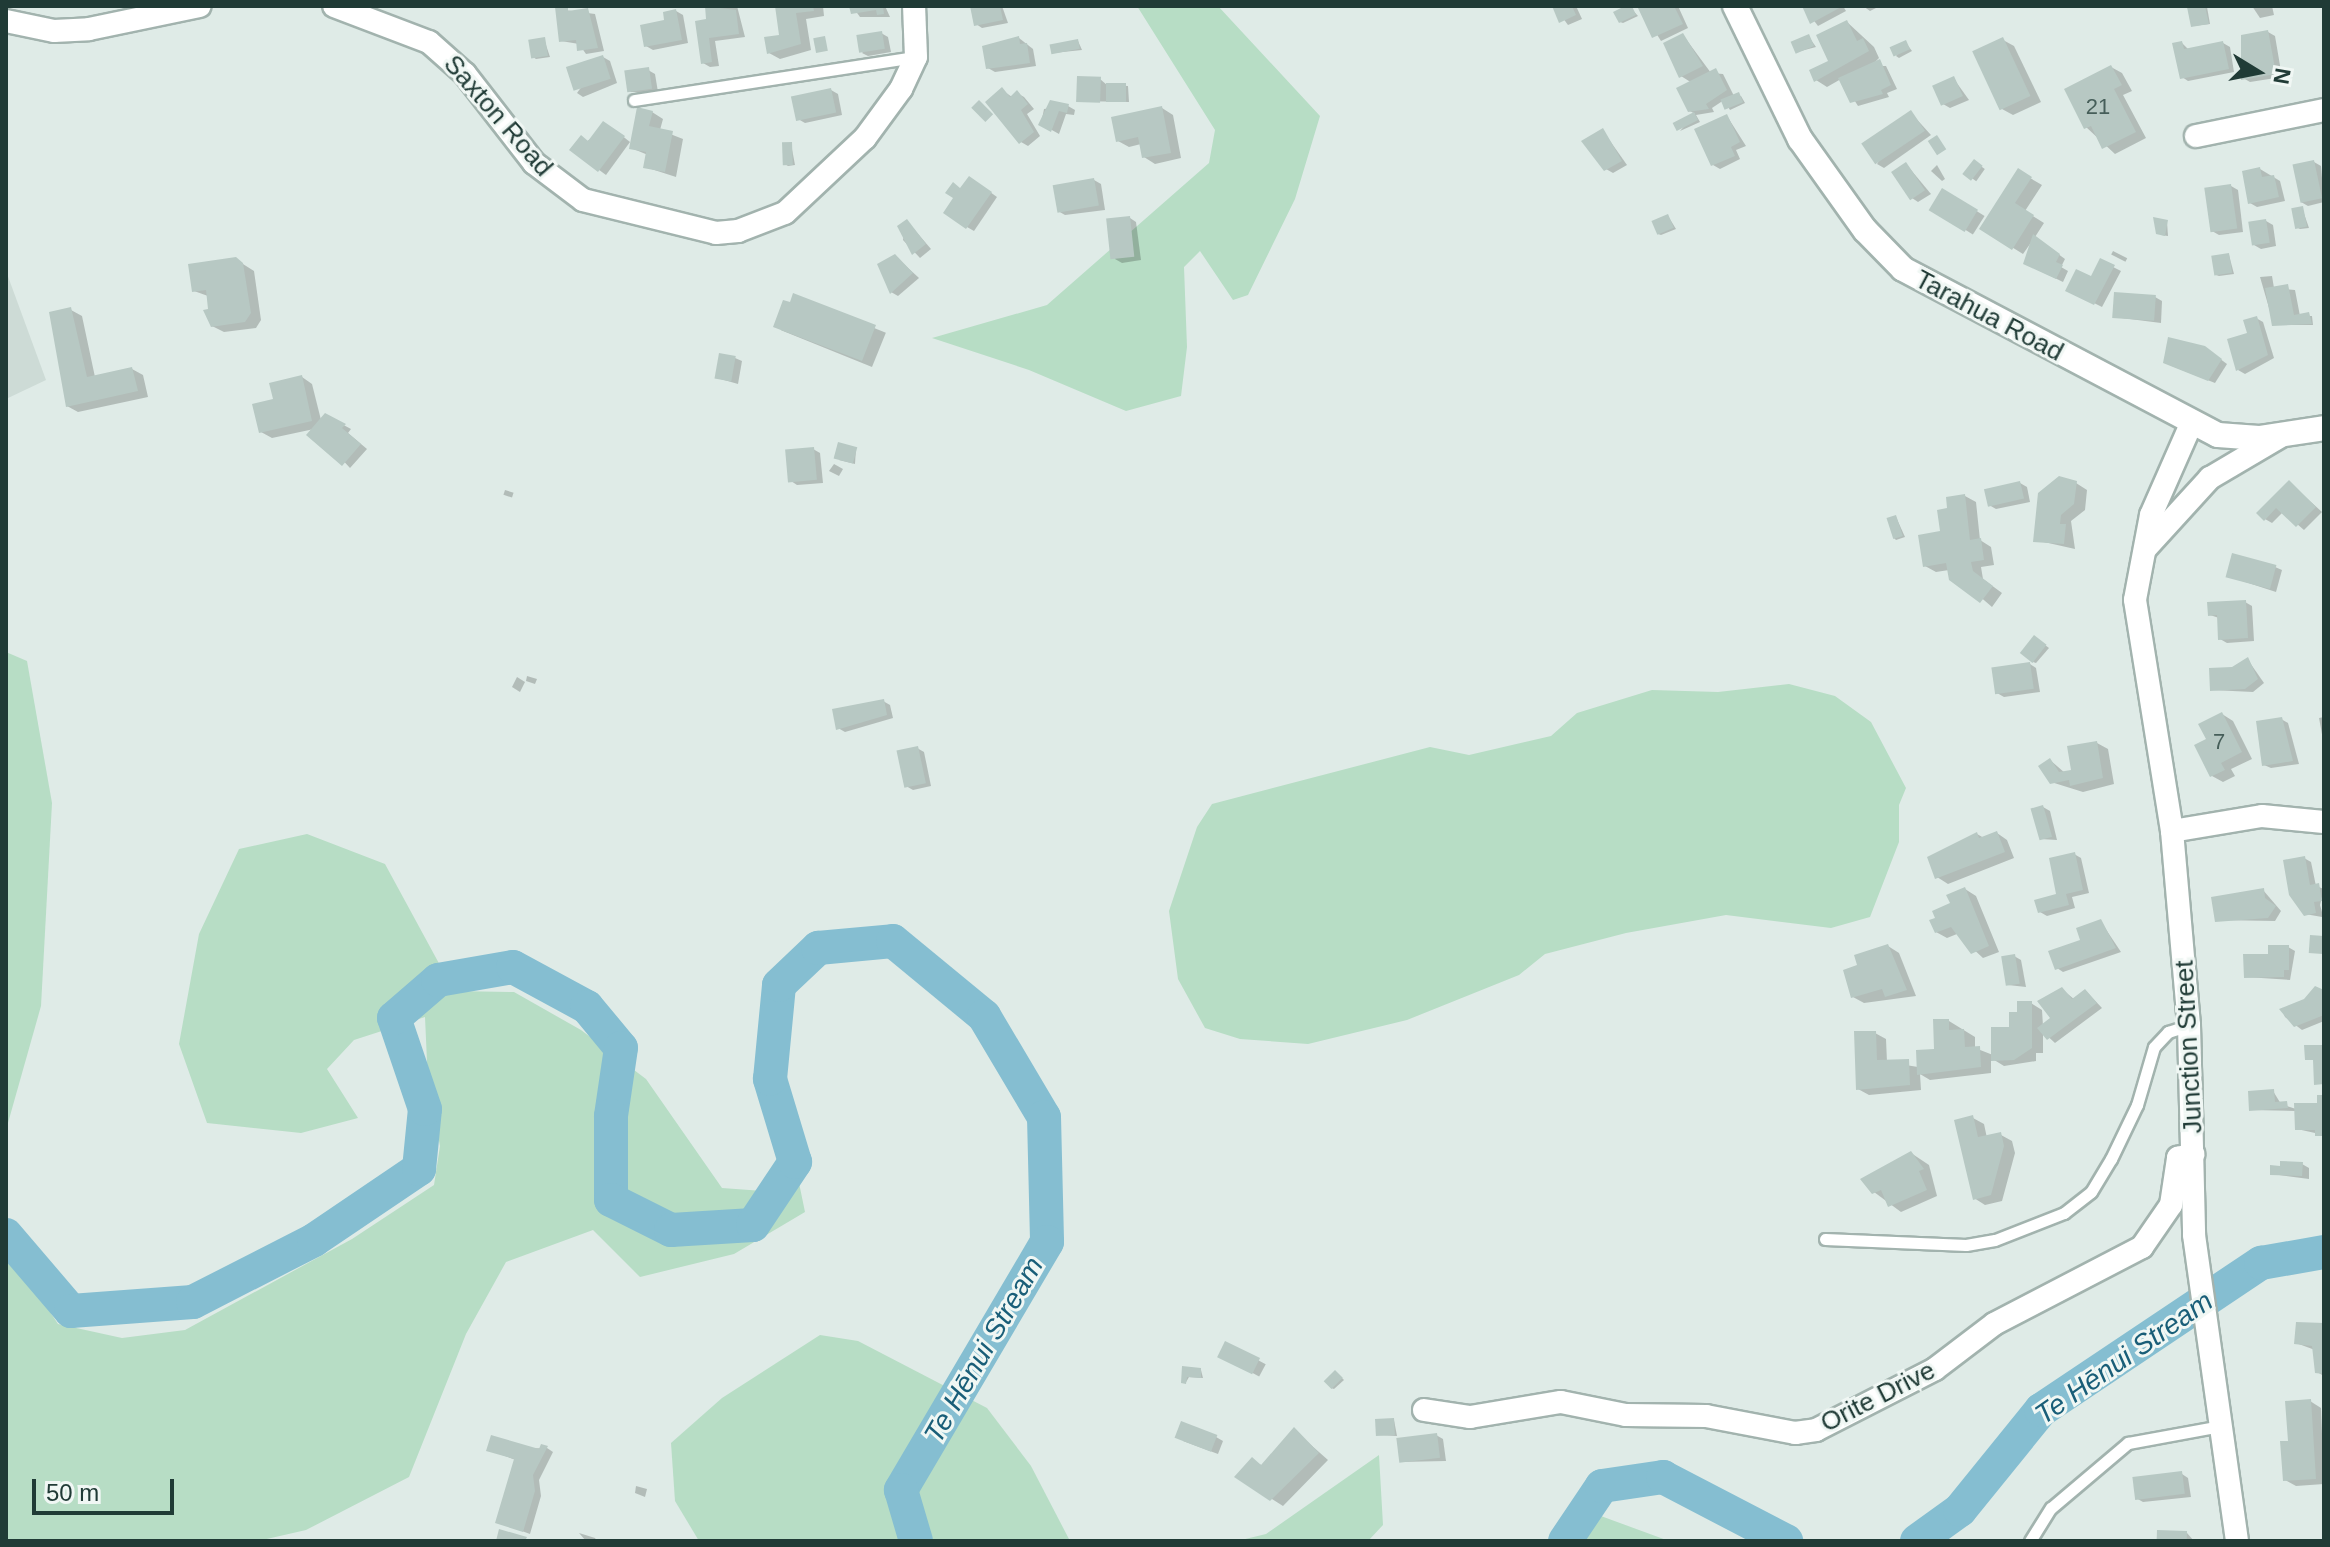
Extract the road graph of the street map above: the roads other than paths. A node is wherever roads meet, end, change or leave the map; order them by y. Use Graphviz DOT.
graph roads {
  1 [pos="200,6"];
  2 [pos="334,6"];
  3 [pos="914,6"];
  4 [pos="1735,6"];
  5 [pos="6,21"];
  6 [pos="916,57"];
  7 [pos="634,100"];
  8 [pos="2324,110"];
  9 [pos="2196,136"];
  10 [pos="2192,422"];
  11 [pos="2324,428"];
  12 [pos="2282,436"];
  13 [pos="2141,555"];
  14 [pos="2324,822"];
  15 [pos="2172,831"];
  16 [pos="2189,1025"];
  17 [pos="2194,1154"];
  18 [pos="1825,1239"];
  19 [pos="1424,1410"];
  20 [pos="2221,1426"];
  21 [pos="2030,1541"];
  22 [pos="2237,1541"];
  1 -- 5 [label="street"];
  2 -- 6 [label="street, Saxton Road"];
  3 -- 6 [label="street"];
  4 -- 10 [label="street, Tarahua Road"];
  6 -- 7 [label="lane"];
  8 -- 9 [label="street"];
  10 -- 12 [label="street, Tarahua Road"];
  10 -- 13 [label="street, Junction Street"];
  11 -- 12 [label="street, Tarahua Road"];
  12 -- 13 [label="street"];
  13 -- 15 [label="street, Junction Street"];
  14 -- 15 [label="street"];
  15 -- 16 [label="street, Junction Street"];
  16 -- 17 [label="street, Junction Street"];
  16 -- 18 [label="lane"];
  17 -- 19 [label="street, Orite Drive"];
  17 -- 20 [label="street, Junction Street"];
  20 -- 21 [label="lane"];
  20 -- 22 [label="street, Junction Street"];
}
